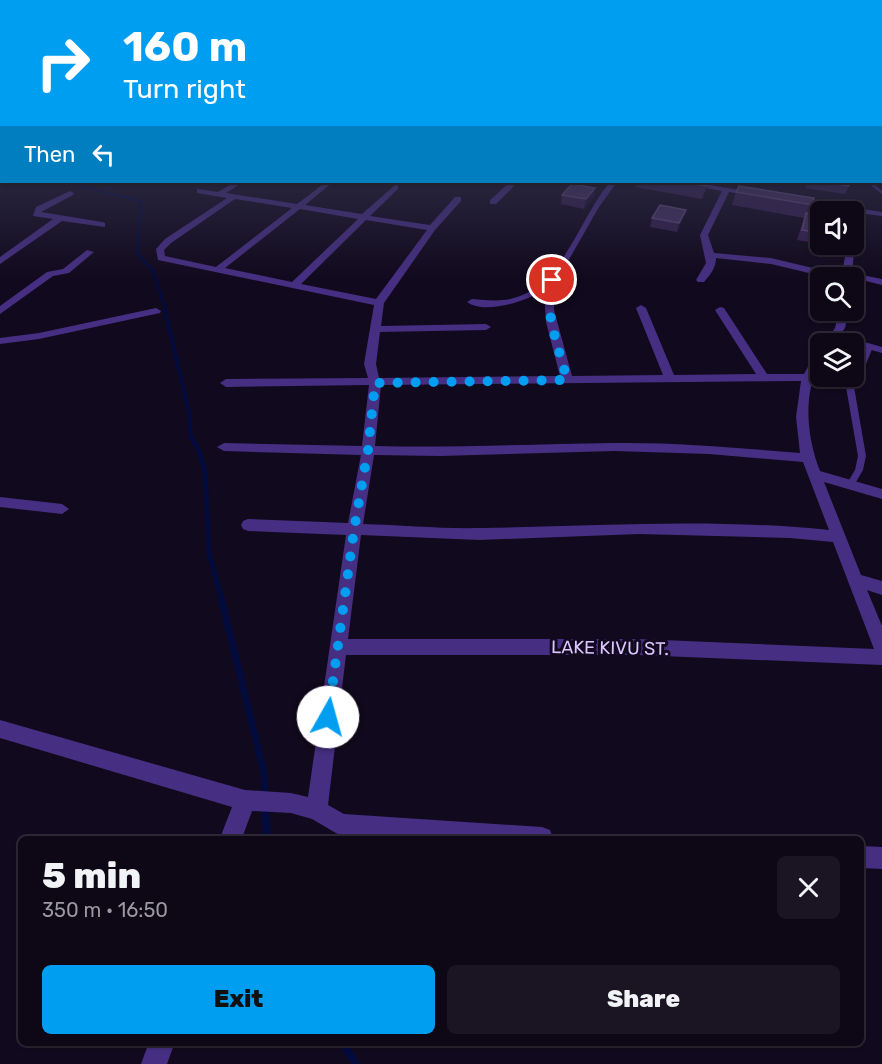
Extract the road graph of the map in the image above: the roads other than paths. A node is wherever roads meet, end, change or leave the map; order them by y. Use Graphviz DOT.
graph roads {
  1 [pos="237,183"];
  2 [pos="329,183"];
  3 [pos="513,183"];
  4 [pos="613,183"];
  5 [pos="688,183"];
  6 [pos="741,183"];
  7 [pos="870,183"];
  8 [pos="395,187"];
  9 [pos="726,189"];
  10 [pos="201,191"];
  11 [pos="738,191"];
  12 [pos="70,193"];
  13 [pos="882,193"];
  14 [pos="219,194"];
  15 [pos="234,196"];
  16 [pos="767,196"];
  17 [pos="458,199"];
  18 [pos="787,199"];
  19 [pos="493,202"];
  20 [pos="810,203"];
  21 [pos="299,207"];
  22 [pos="864,211"];
  23 [pos="882,214"];
  24 [pos="365,216"];
  25 [pos="60,218"];
  26 [pos="102,225"];
  27 [pos="432,228"];
  28 [pos="90,252"];
  29 [pos="709,255"];
  30 [pos="0,261"];
  31 [pos="810,269"];
  32 [pos="216,271"];
  33 [pos="552,280"];
  34 [pos="701,280"];
  35 [pos="864,280"];
  36 [pos="882,282"];
  37 [pos="293,286"];
  38 [pos="472,302"];
  39 [pos="379,303"];
  40 [pos="641,308"];
  41 [pos="720,310"];
  42 [pos="0,311"];
  43 [pos="156,311"];
  44 [pos="486,327"];
  45 [pos="375,329"];
  46 [pos="0,341"];
  47 [pos="864,346"];
  48 [pos="870,347"];
  49 [pos="882,350"];
  50 [pos="864,362"];
  51 [pos="810,372"];
  52 [pos="763,376"];
  53 [pos="807,377"];
  54 [pos="670,379"];
  55 [pos="567,380"];
  56 [pos="226,383"];
  57 [pos="375,383"];
  58 [pos="850,387"];
  59 [pos="224,447"];
  60 [pos="368,450"];
  61 [pos="808,458"];
  62 [pos="816,475"];
  63 [pos="850,485"];
  64 [pos="882,494"];
  65 [pos="0,502"];
  66 [pos="62,510"];
  67 [pos="248,525"];
  68 [pos="354,530"];
  69 [pos="839,537"];
  70 [pos="855,579"];
  71 [pos="882,588"];
  72 [pos="337,647"];
  73 [pos="882,648"];
  74 [pos="882,657"];
  75 [pos="0,729"];
  76 [pos="250,801"];
  77 [pos="317,810"];
  78 [pos="232,836"];
  79 [pos="511,836"];
  80 [pos="864,857"];
  81 [pos="882,858"];
  82 [pos="161,1046"];
  83 [pos="154,1064"];
  1 -- 14 [label="street"];
  2 -- 21 [label="street"];
  3 -- 19 [label="street"];
  4 -- 33 [label="street"];
  5 -- 9 [label="street"];
  6 -- 11 [label="street"];
  7 -- 13 [label="lane"];
  8 -- 24 [label="street"];
  9 -- 11 [label="street"];
  9 -- 29 [label="street"];
  10 -- 14 [label="street"];
  11 -- 16 [label="street"];
  12 -- 25 [label="street"];
  14 -- 15 [label="street"];
  15 -- 21 [label="street"];
  15 -- 32 [label="street"];
  17 -- 27 [label="street"];
  18 -- 20 [label="street"];
  21 -- 24 [label="street"];
  21 -- 32 [label="street"];
  22 -- 23 [label="street"];
  24 -- 27 [label="street"];
  24 -- 37 [label="street"];
  25 -- 26 [label="street"];
  25 -- 30 [label="street"];
  27 -- 39 [label="street"];
  28 -- 42 [label="street"];
  29 -- 31 [label="street"];
  29 -- 34 [label="street"];
  32 -- 37 [label="street"];
  33 -- 38 [label="street"];
  33 -- 55 [label="street"];
  35 -- 36 [label="street"];
  37 -- 39 [label="street"];
  39 -- 45 [label="street"];
  40 -- 54 [label="street"];
  41 -- 52 [label="street"];
  43 -- 46 [label="street"];
  44 -- 45 [label="street"];
  45 -- 57 [label="street"];
  47 -- 48 [label="street"];
  48 -- 49 [label="street"];
  48 -- 50 [label="lane"];
  51 -- 53 [label="street"];
  52 -- 53 [label="street"];
  52 -- 54 [label="street"];
  53 -- 61 [label="street"];
  54 -- 55 [label="street"];
  55 -- 57 [label="street"];
  56 -- 57 [label="street"];
  57 -- 60 [label="street"];
  58 -- 63 [label="lane"];
  59 -- 60 [label="street"];
  60 -- 61 [label="street"];
  60 -- 68 [label="street"];
  61 -- 62 [label="street"];
  62 -- 63 [label="street"];
  62 -- 69 [label="street"];
  63 -- 64 [label="street"];
  65 -- 66 [label="street"];
  67 -- 68 [label="street"];
  68 -- 69 [label="street"];
  68 -- 72 [label="street"];
  69 -- 70 [label="street"];
  70 -- 71 [label="street"];
  70 -- 73 [label="street"];
  72 -- 74 [label="street, LAKE KIVU ST."];
  72 -- 77 [label="street"];
  75 -- 76 [label="street"];
  76 -- 77 [label="street"];
  76 -- 78 [label="street"];
  77 -- 79 [label="street"];
  80 -- 81 [label="street"];
  82 -- 83 [label="street"];
}
